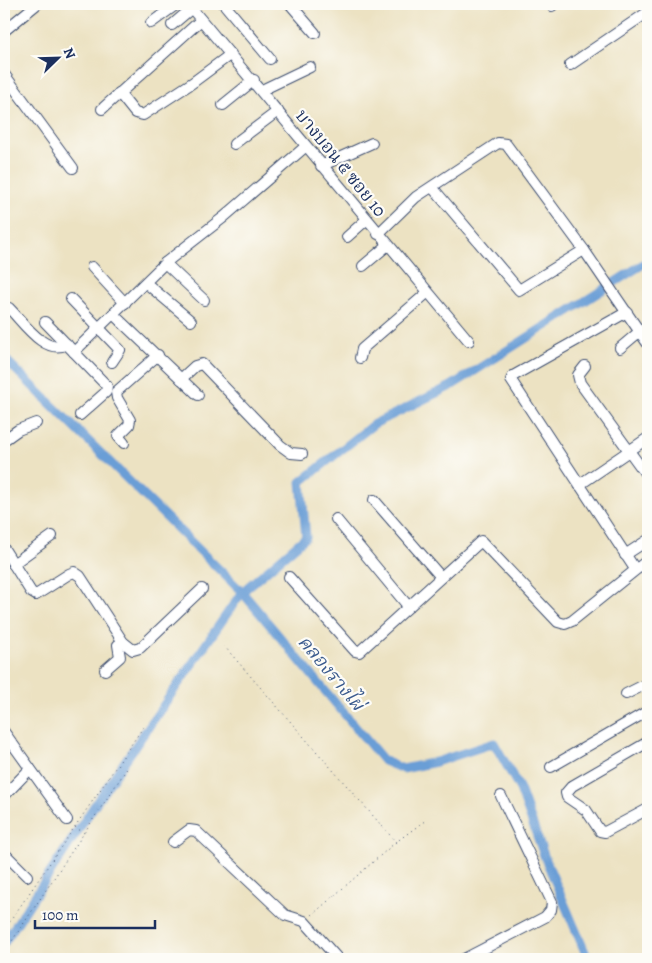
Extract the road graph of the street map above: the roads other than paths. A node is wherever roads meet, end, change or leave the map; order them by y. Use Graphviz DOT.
graph roads {
  1 [pos="224,4"];
  2 [pos="290,4"];
  3 [pos="173,5"];
  4 [pos="31,6"];
  5 [pos="190,6"];
  6 [pos="648,12"];
  7 [pos="201,20"];
  8 [pos="151,23"];
  9 [pos="172,24"];
  10 [pos="4,29"];
  11 [pos="315,33"];
  12 [pos="231,54"];
  13 [pos="270,59"];
  14 [pos="570,65"];
  15 [pos="310,66"];
  16 [pos="4,74"];
  17 [pos="254,80"];
  18 [pos="262,90"];
  19 [pos="120,93"];
  20 [pos="223,105"];
  21 [pos="102,109"];
  22 [pos="278,111"];
  23 [pos="372,143"];
  24 [pos="234,144"];
  25 [pos="305,147"];
  26 [pos="321,166"];
  27 [pos="73,168"];
  28 [pos="432,187"];
  29 [pos="366,220"];
  30 [pos="378,234"];
  31 [pos="346,237"];
  32 [pos="388,245"];
  33 [pos="584,250"];
  34 [pos="165,263"];
  35 [pos="363,266"];
  36 [pos="92,267"];
  37 [pos="146,283"];
  38 [pos="428,293"];
  39 [pos="71,299"];
  40 [pos="204,300"];
  41 [pos="125,303"];
  42 [pos="8,308"];
  43 [pos="627,312"];
  44 [pos="113,314"];
  45 [pos="190,321"];
  46 [pos="45,322"];
  47 [pos="100,328"];
  48 [pos="639,332"];
  49 [pos="469,341"];
  50 [pos="648,344"];
  51 [pos="70,348"];
  52 [pos="620,348"];
  53 [pos="158,356"];
  54 [pos="360,358"];
  55 [pos="112,362"];
  56 [pos="585,366"];
  57 [pos="182,379"];
  58 [pos="198,395"];
  59 [pos="80,415"];
  60 [pos="36,423"];
  61 [pos="648,438"];
  62 [pos="4,440"];
  63 [pos="124,444"];
  64 [pos="630,452"];
  65 [pos="302,454"];
  66 [pos="648,477"];
  67 [pos="579,485"];
  68 [pos="374,500"];
  69 [pos="336,519"];
  70 [pos="52,536"];
  71 [pos="648,540"];
  72 [pos="4,549"];
  73 [pos="625,555"];
  74 [pos="648,560"];
  75 [pos="13,564"];
  76 [pos="635,569"];
  77 [pos="289,577"];
  78 [pos="441,577"];
  79 [pos="202,589"];
  80 [pos="408,606"];
  81 [pos="123,642"];
  82 [pos="105,670"];
  83 [pos="648,683"];
  84 [pos="626,694"];
  85 [pos="648,711"];
  86 [pos="4,732"];
  87 [pos="648,742"];
  88 [pos="551,767"];
  89 [pos="30,769"];
  90 [pos="4,796"];
  91 [pos="501,796"];
  92 [pos="648,809"];
  93 [pos="71,824"];
  94 [pos="173,842"];
  95 [pos="4,853"];
  96 [pos="27,876"];
  97 [pos="338,959"];
  98 [pos="464,959"];
  1 -- 13 [label="street"];
  2 -- 11 [label="street"];
  3 -- 8 [label="street"];
  4 -- 10 [label="street"];
  5 -- 7 [label="street, บางบอน ๕ ซอย 10"];
  5 -- 9 [label="street"];
  6 -- 14 [label="street"];
  7 -- 12 [label="street, บางบอน ๕ ซอย 10"];
  7 -- 19 [label="street"];
  12 -- 17 [label="street, บางบอน ๕ ซอย 10"];
  12 -- 19 [label="street"];
  15 -- 18 [label="street"];
  16 -- 27 [label="street"];
  17 -- 18 [label="street, บางบอน ๕ ซอย 10"];
  17 -- 20 [label="street"];
  18 -- 22 [label="street, บางบอน ๕ ซอย 10"];
  19 -- 21 [label="street"];
  22 -- 24 [label="street"];
  22 -- 25 [label="street, บางบอน ๕ ซอย 10"];
  23 -- 26 [label="street"];
  25 -- 26 [label="street, บางบอน ๕ ซอย 10"];
  25 -- 34 [label="street"];
  26 -- 29 [label="street, บางบอน ๕ ซอย 10"];
  28 -- 30 [label="street"];
  28 -- 33 [label="street"];
  28 -- 33 [label="street"];
  29 -- 30 [label="street, บางบอน ๕ ซอย 10"];
  29 -- 31 [label="street"];
  30 -- 32 [label="street, บางบอน ๕ ซอย 10"];
  32 -- 35 [label="street"];
  32 -- 38 [label="street, บางบอน ๕ ซอย 10"];
  33 -- 43 [label="street"];
  34 -- 37 [label="street"];
  34 -- 40 [label="street"];
  36 -- 41 [label="street"];
  37 -- 41 [label="street"];
  37 -- 45 [label="street"];
  38 -- 49 [label="street, บางบอน ๕ ซอย 10"];
  38 -- 54 [label="street"];
  39 -- 47 [label="street"];
  41 -- 44 [label="street"];
  42 -- 51 [label="street"];
  43 -- 48 [label="street"];
  43 -- 67 [label="street"];
  44 -- 47 [label="street"];
  44 -- 53 [label="street"];
  46 -- 51 [label="street"];
  47 -- 51 [label="street"];
  47 -- 55 [label="street"];
  48 -- 50 [label="street"];
  48 -- 52 [label="street"];
  51 -- 59 [label="street"];
  53 -- 57 [label="street"];
  53 -- 63 [label="street"];
  56 -- 64 [label="street"];
  57 -- 58 [label="street"];
  57 -- 65 [label="street"];
  60 -- 62 [label="street"];
  61 -- 64 [label="street"];
  64 -- 66 [label="street"];
  64 -- 67 [label="street"];
  67 -- 73 [label="street"];
  68 -- 78 [label="street"];
  69 -- 80 [label="street"];
  70 -- 75 [label="street"];
  71 -- 73 [label="street"];
  72 -- 75 [label="street"];
  73 -- 76 [label="street"];
  74 -- 76 [label="street"];
  75 -- 81 [label="street"];
  76 -- 78 [label="street"];
  77 -- 80 [label="street"];
  78 -- 80 [label="street"];
  79 -- 81 [label="street"];
  81 -- 82 [label="street"];
  83 -- 84 [label="street"];
  85 -- 88 [label="street"];
  86 -- 89 [label="street"];
  87 -- 92 [label="street"];
  89 -- 90 [label="street"];
  89 -- 93 [label="street"];
  91 -- 98 [label="street"];
  94 -- 97 [label="street"];
  95 -- 96 [label="street"];
}
